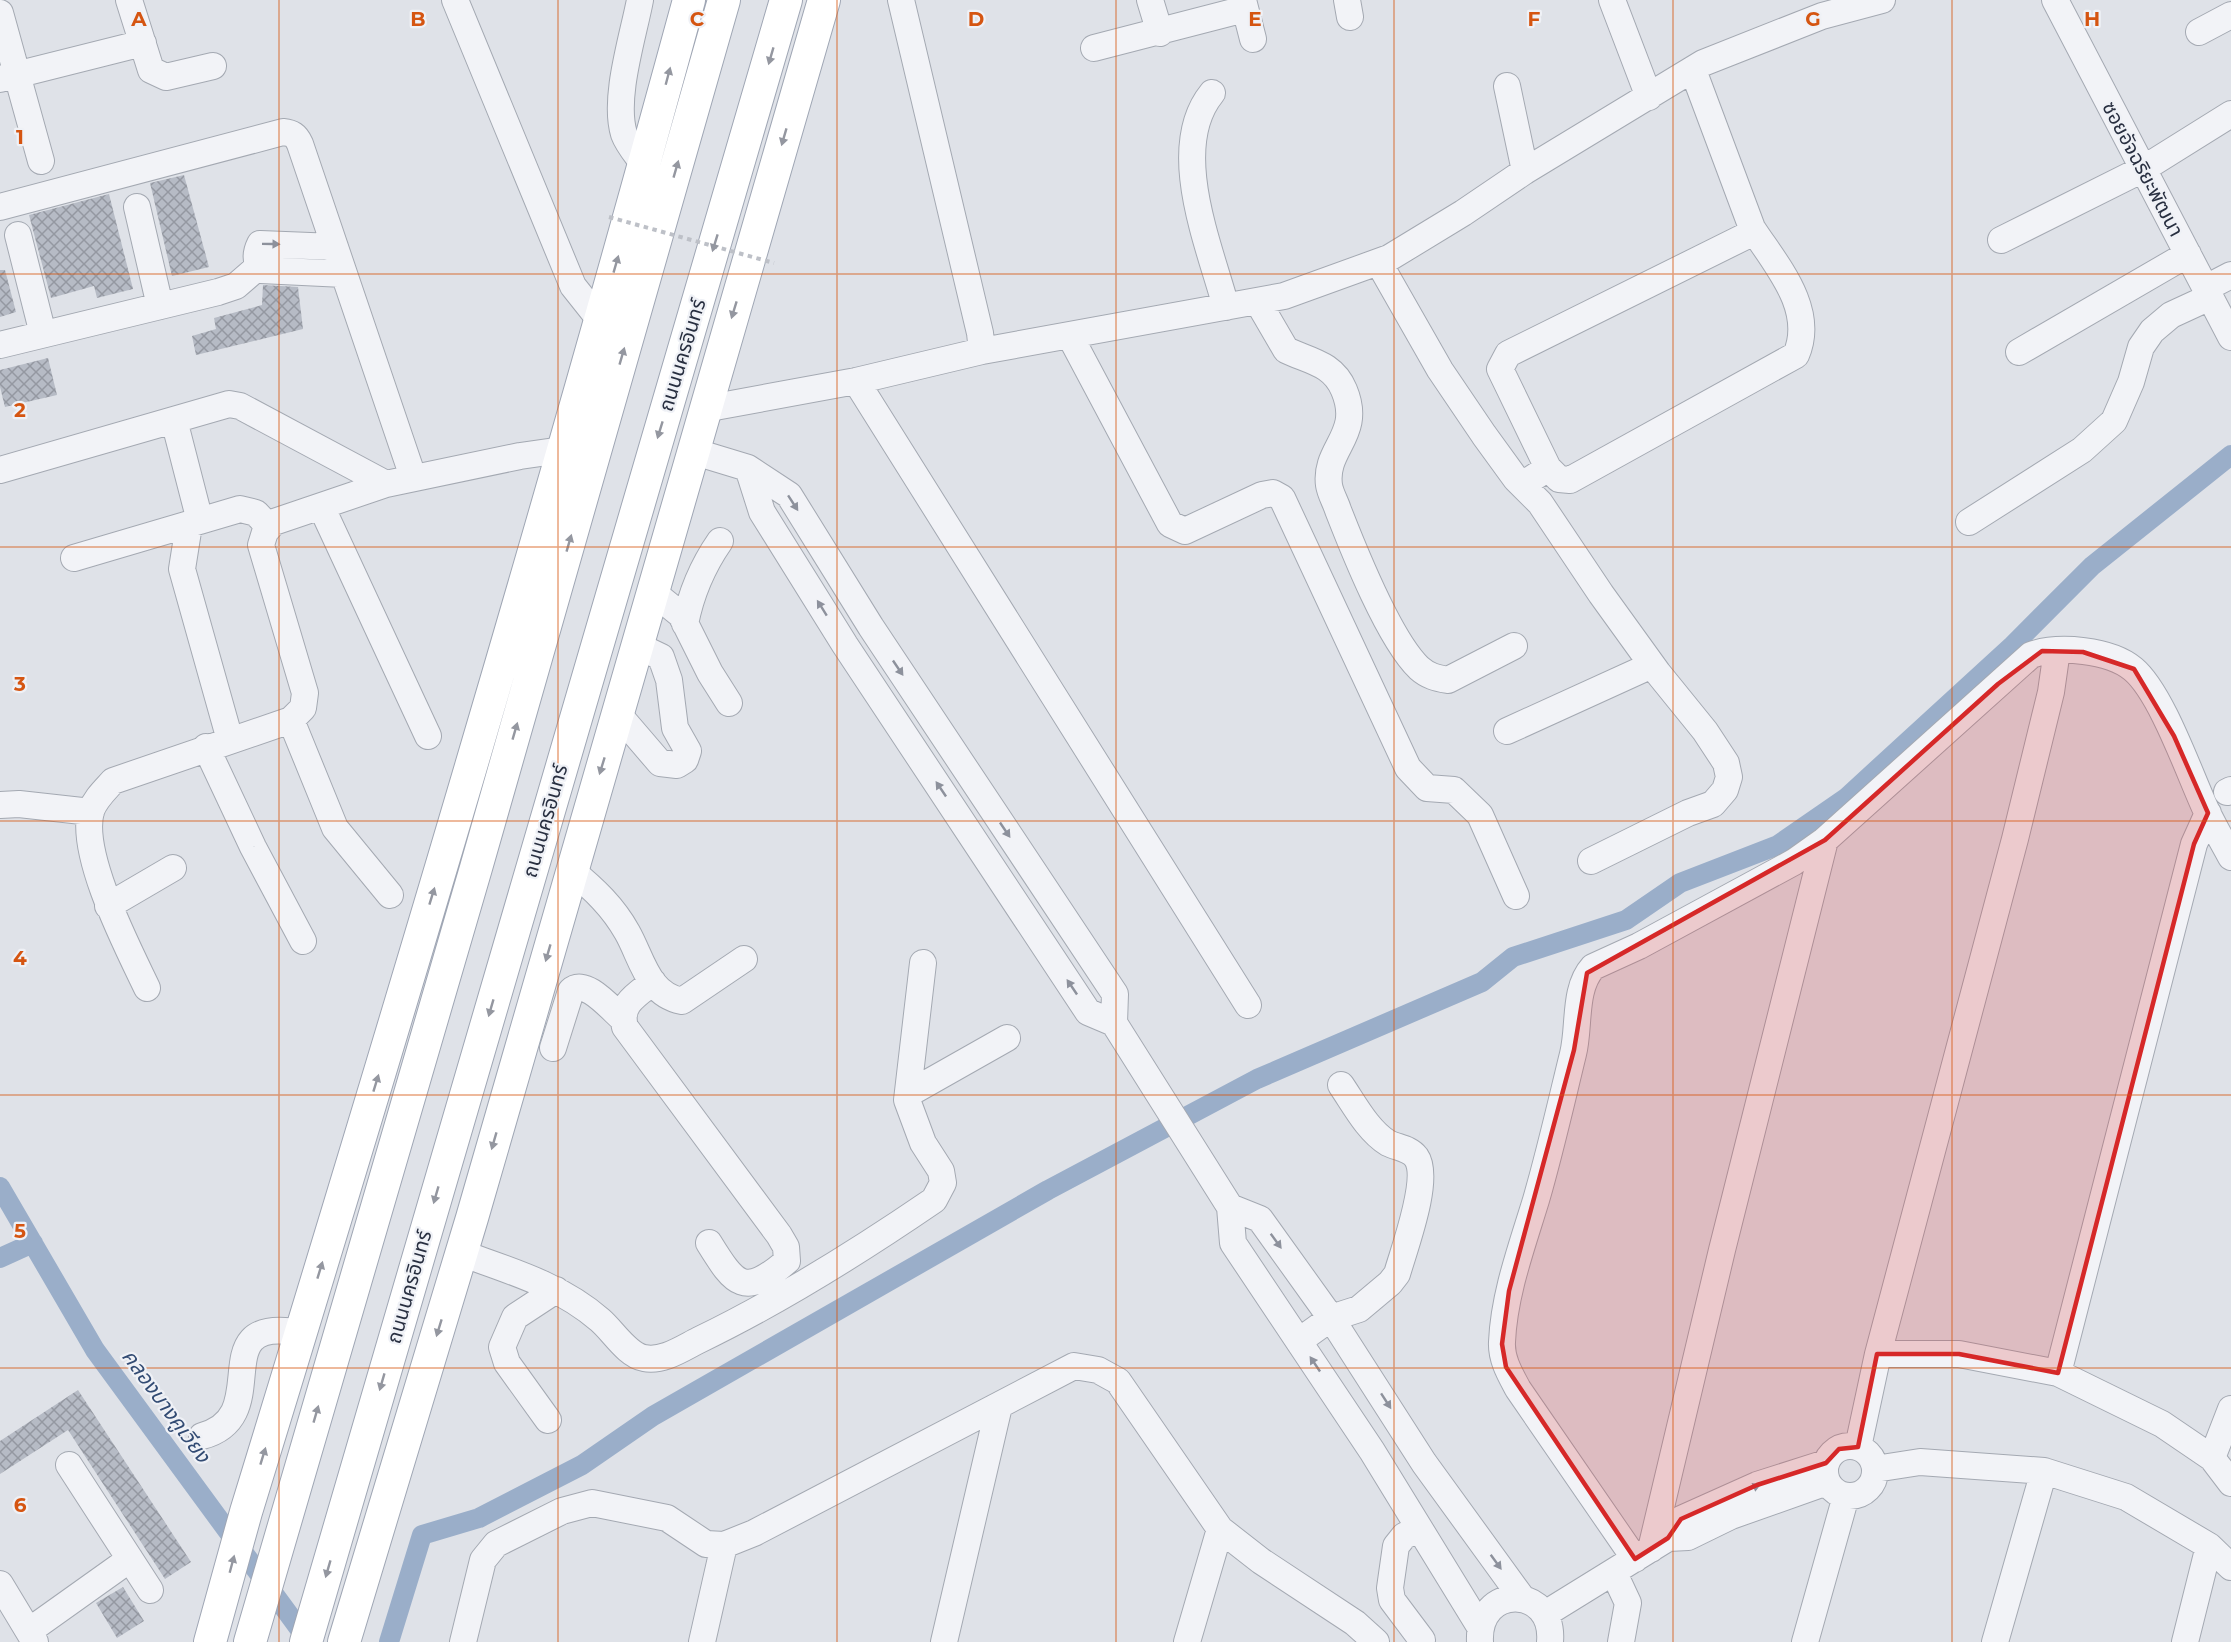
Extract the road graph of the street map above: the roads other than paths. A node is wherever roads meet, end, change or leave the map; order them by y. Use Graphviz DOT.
graph roads {
  1 [pos="129,0"];
  2 [pos="455,0"];
  3 [pos="640,0"];
  4 [pos="689,0"];
  5 [pos="724,0"];
  6 [pos="786,0"];
  7 [pos="824,0"];
  8 [pos="900,0"];
  9 [pos="1150,0"];
  10 [pos="1612,0"];
  11 [pos="1882,0"];
  12 [pos="2055,0"];
  13 [pos="1244,5"];
  14 [pos="1820,8"];
  15 [pos="0,13"];
  16 [pos="2231,15"];
  17 [pos="2199,32"];
  18 [pos="1160,33"];
  19 [pos="1253,39"];
  20 [pos="143,43"];
  21 [pos="1094,48"];
  22 [pos="213,66"];
  23 [pos="1693,70"];
  24 [pos="9,76"];
  25 [pos="1507,86"];
  26 [pos="1212,93"];
  27 [pos="1648,97"];
  28 [pos="2231,114"];
  29 [pos="41,161"];
  30 [pos="644,165"];
  31 [pos="2143,169"];
  32 [pos="1525,171"];
  33 [pos="0,207"];
  34 [pos="137,207"];
  35 [pos="1752,228"];
  36 [pos="18,235"];
  37 [pos="2001,240"];
  38 [pos="335,247"];
  39 [pos="2188,254"];
  40 [pos="1379,263"];
  41 [pos="259,266"];
  42 [pos="344,274"];
  43 [pos="2231,275"];
  44 [pos="2208,293"];
  45 [pos="1258,302"];
  46 [pos="160,306"];
  47 [pos="1227,307"];
  48 [pos="600,320"];
  49 [pos="43,334"];
  50 [pos="1070,336"];
  51 [pos="2231,337"];
  52 [pos="0,345"];
  53 [pos="982,351"];
  54 [pos="2019,352"];
  55 [pos="856,381"];
  56 [pos="704,409"];
  57 [pos="174,420"];
  58 [pos="562,450"];
  59 [pos="692,451"];
  60 [pos="748,468"];
  61 [pos="1548,468"];
  62 [pos="0,470"];
  63 [pos="413,477"];
  64 [pos="386,484"];
  65 [pos="1522,485"];
  66 [pos="322,508"];
  67 [pos="1969,522"];
  68 [pos="195,523"];
  69 [pos="269,526"];
  70 [pos="672,529"];
  71 [pos="720,541"];
  72 [pos="819,544"];
  73 [pos="74,558"];
  74 [pos="792,560"];
  75 [pos="654,593"];
  76 [pos="685,624"];
  77 [pos="871,627"];
  78 [pos="845,645"];
  79 [pos="638,646"];
  80 [pos="1514,646"];
  81 [pos="2057,650"];
  82 [pos="1652,665"];
  83 [pos="495,684"];
  84 [pos="729,703"];
  85 [pos="618,714"];
  86 [pos="291,720"];
  87 [pos="571,730"];
  88 [pos="1507,731"];
  89 [pos="428,736"];
  90 [pos="218,744"];
  91 [pos="0,805"];
  92 [pos="91,812"];
  93 [pos="2208,813"];
  94 [pos="1825,840"];
  95 [pos="2231,857"];
  96 [pos="1592,861"];
  97 [pos="1026,862"];
  98 [pos="173,868"];
  99 [pos="476,868"];
  100 [pos="572,871"];
  101 [pos="1000,879"];
  102 [pos="390,895"];
  103 [pos="1516,896"];
  104 [pos="108,906"];
  105 [pos="303,941"];
  106 [pos="744,959"];
  107 [pos="923,963"];
  108 [pos="653,982"];
  109 [pos="147,988"];
  110 [pos="1248,1005"];
  111 [pos="623,1019"];
  112 [pos="1114,1023"];
  113 [pos="1007,1038"];
  114 [pos="554,1048"];
  115 [pos="1341,1085"];
  116 [pos="908,1094"];
  117 [pos="1230,1207"];
  118 [pos="709,1243"];
  119 [pos="461,1252"];
  120 [pos="555,1290"];
  121 [pos="1331,1318"];
  122 [pos="301,1333"];
  123 [pos="1299,1341"];
  124 [pos="1878,1354"];
  125 [pos="2058,1373"];
  126 [pos="999,1406"];
  127 [pos="2231,1409"];
  128 [pos="548,1420"];
  129 [pos="202,1436"];
  130 [pos="1858,1447"];
  131 [pos="2212,1458"];
  132 [pos="1424,1463"];
  133 [pos="69,1465"];
  134 [pos="1875,1469"];
  135 [pos="2044,1471"];
  136 [pos="1833,1480"];
  137 [pos="2231,1483"];
  138 [pos="1391,1485"];
  139 [pos="1220,1529"];
  140 [pos="1418,1529"];
  141 [pos="724,1545"];
  142 [pos="2209,1546"];
  143 [pos="1642,1555"];
  144 [pos="130,1559"];
  145 [pos="2231,1567"];
  146 [pos="0,1584"];
  147 [pos="150,1590"];
  148 [pos="1522,1598"];
  149 [pos="7,1613"];
  150 [pos="1545,1614"];
  151 [pos="214,1629"];
  152 [pos="1480,1634"];
  153 [pos="32,1637"];
  154 [pos="1422,1640"];
  155 [pos="250,1642"];
  156 [pos="306,1642"];
  157 [pos="344,1642"];
  158 [pos="463,1642"];
  159 [pos="702,1642"];
  160 [pos="944,1642"];
  161 [pos="1187,1642"];
  162 [pos="1376,1642"];
  163 [pos="1550,1642"];
  164 [pos="1621,1642"];
  165 [pos="1805,1642"];
  166 [pos="1995,1642"];
  167 [pos="2185,1642"];
  1 -- 20 [label="street"];
  2 -- 48 [label="street"];
  3 -- 30 [label="street"];
  30 -- 4 [label="main road, one-way"];
  99 -- 5 [label="main road, one-way"];
  6 -- 87 [label="main road, ถนนนครอินทร์, one-way"];
  7 -- 56 [label="main road, ถนนนครอินทร์, one-way"];
  8 -- 53 [label="street"];
  9 -- 18 [label="street"];
  10 -- 27 [label="street"];
  11 -- 14 [label="street"];
  12 -- 31 [label="street, ซอยอัจฉริยะพัฒนา"];
  13 -- 18 [label="street"];
  13 -- 19 [label="street"];
  14 -- 23 [label="street"];
  15 -- 24 [label="street"];
  16 -- 17 [label="street"];
  18 -- 21 [label="street"];
  20 -- 22 [label="street"];
  20 -- 24 [label="street"];
  23 -- 27 [label="street"];
  23 -- 35 [label="street"];
  24 -- 29 [label="street"];
  25 -- 32 [label="street"];
  26 -- 47 [label="street"];
  27 -- 32 [label="street"];
  28 -- 31 [label="street"];
  48 -- 30 [label="main road, one-way"];
  31 -- 37 [label="street"];
  31 -- 39 [label="street, ซอยอัจฉริยะพัฒนา"];
  32 -- 40 [label="street"];
  33 -- 38 [label="street"];
  34 -- 46 [label="street"];
  35 -- 61 [label="street"];
  35 -- 61 [label="street"];
  36 -- 49 [label="street"];
  41 -- 38 [label="street, one-way"];
  38 -- 42 [label="street"];
  39 -- 44 [label="street, ซอยอัจฉริยะพัฒนา"];
  39 -- 54 [label="street"];
  40 -- 45 [label="street"];
  40 -- 65 [label="street"];
  41 -- 42 [label="street"];
  41 -- 46 [label="street"];
  42 -- 63 [label="street"];
  43 -- 44 [label="street"];
  44 -- 51 [label="street, ซอยอัจฉริยะพัฒนา"];
  44 -- 67 [label="street"];
  45 -- 47 [label="street"];
  45 -- 80 [label="street"];
  46 -- 49 [label="street"];
  47 -- 50 [label="street"];
  48 -- 58 [label="main road"];
  49 -- 52 [label="street"];
  50 -- 53 [label="street"];
  50 -- 103 [label="street"];
  53 -- 55 [label="street"];
  55 -- 56 [label="street"];
  55 -- 110 [label="street"];
  56 -- 59 [label="main road, ถนนนครอินทร์"];
  57 -- 62 [label="street"];
  57 -- 64 [label="street"];
  57 -- 68 [label="street"];
  58 -- 63 [label="street"];
  58 -- 83 [label="main road"];
  59 -- 60 [label="street"];
  59 -- 70 [label="main road, ถนนนครอินทร์"];
  60 -- 72 [label="street, one-way"];
  60 -- 74 [label="street"];
  61 -- 65 [label="street"];
  63 -- 64 [label="street"];
  64 -- 66 [label="street"];
  65 -- 82 [label="street"];
  66 -- 69 [label="street"];
  66 -- 89 [label="street"];
  68 -- 69 [label="street"];
  68 -- 73 [label="street"];
  68 -- 90 [label="street"];
  69 -- 86 [label="street"];
  70 -- 75 [label="main road, ถนนนครอินทร์"];
  70 -- 87 [label="main road"];
  71 -- 76 [label="street"];
  72 -- 74 [label="street"];
  72 -- 77 [label="street"];
  78 -- 74 [label="street, one-way"];
  75 -- 76 [label="street"];
  75 -- 79 [label="main road, ถนนนครอินทร์"];
  76 -- 84 [label="street"];
  77 -- 78 [label="street"];
  77 -- 97 [label="street, one-way"];
  101 -- 78 [label="street, one-way"];
  79 -- 85 [label="main road, ถนนนครอินทร์"];
  79 -- 85 [label="street"];
  81 -- 93 [label="street"];
  81 -- 94 [label="street"];
  81 -- 124 [label="street"];
  82 -- 88 [label="street"];
  82 -- 96 [label="street"];
  83 -- 99 [label="main road"];
  122 -- 83 [label="main road, one-way"];
  85 -- 100 [label="main road, ถนนนครอินทร์, one-way"];
  86 -- 90 [label="street"];
  86 -- 102 [label="street"];
  87 -- 156 [label="main road, ถนนนครอินทร์, one-way"];
  90 -- 92 [label="street"];
  90 -- 105 [label="street"];
  91 -- 92 [label="street"];
  92 -- 104 [label="street"];
  93 -- 95 [label="street"];
  93 -- 125 [label="street"];
  94 -- 143 [label="street"];
  94 -- 143 [label="street"];
  97 -- 101 [label="street"];
  97 -- 112 [label="street"];
  98 -- 104 [label="street"];
  155 -- 99 [label="main road, one-way"];
  100 -- 108 [label="street"];
  100 -- 119 [label="main road, ถนนนครอินทร์, one-way"];
  112 -- 101 [label="street, one-way"];
  104 -- 109 [label="street"];
  106 -- 108 [label="street"];
  107 -- 116 [label="street"];
  108 -- 111 [label="street"];
  111 -- 114 [label="street"];
  111 -- 118 [label="street"];
  112 -- 117 [label="street"];
  113 -- 116 [label="street"];
  115 -- 121 [label="street"];
  116 -- 120 [label="street"];
  117 -- 121 [label="street, one-way"];
  117 -- 123 [label="street"];
  119 -- 120 [label="street"];
  119 -- 157 [label="main road, ถนนนครอินทร์, one-way"];
  120 -- 128 [label="street"];
  121 -- 123 [label="street"];
  121 -- 132 [label="street, one-way"];
  122 -- 129 [label="street"];
  151 -- 122 [label="main road, one-way"];
  138 -- 123 [label="street, one-way"];
  124 -- 125 [label="street"];
  124 -- 130 [label="street"];
  125 -- 131 [label="street"];
  126 -- 139 [label="street"];
  126 -- 141 [label="street"];
  126 -- 160 [label="street"];
  127 -- 131 [label="street"];
  130 -- 134 [label="street"];
  130 -- 136 [label="street"];
  131 -- 137 [label="street"];
  132 -- 138 [label="street"];
  132 -- 148 [label="street, one-way"];
  133 -- 144 [label="street"];
  134 -- 135 [label="street"];
  134 -- 136 [label="street"];
  135 -- 142 [label="street"];
  135 -- 166 [label="street"];
  136 -- 143 [label="street"];
  136 -- 165 [label="street"];
  138 -- 140 [label="street"];
  139 -- 161 [label="street"];
  139 -- 162 [label="street"];
  140 -- 152 [label="street"];
  140 -- 154 [label="street"];
  141 -- 158 [label="street"];
  141 -- 159 [label="street"];
  142 -- 145 [label="street"];
  142 -- 167 [label="street"];
  143 -- 150 [label="street"];
  143 -- 164 [label="street"];
  144 -- 147 [label="street"];
  144 -- 153 [label="street"];
  146 -- 149 [label="street"];
  148 -- 150 [label="street"];
  148 -- 152 [label="street"];
  149 -- 153 [label="street"];
  150 -- 163 [label="street"];
}
